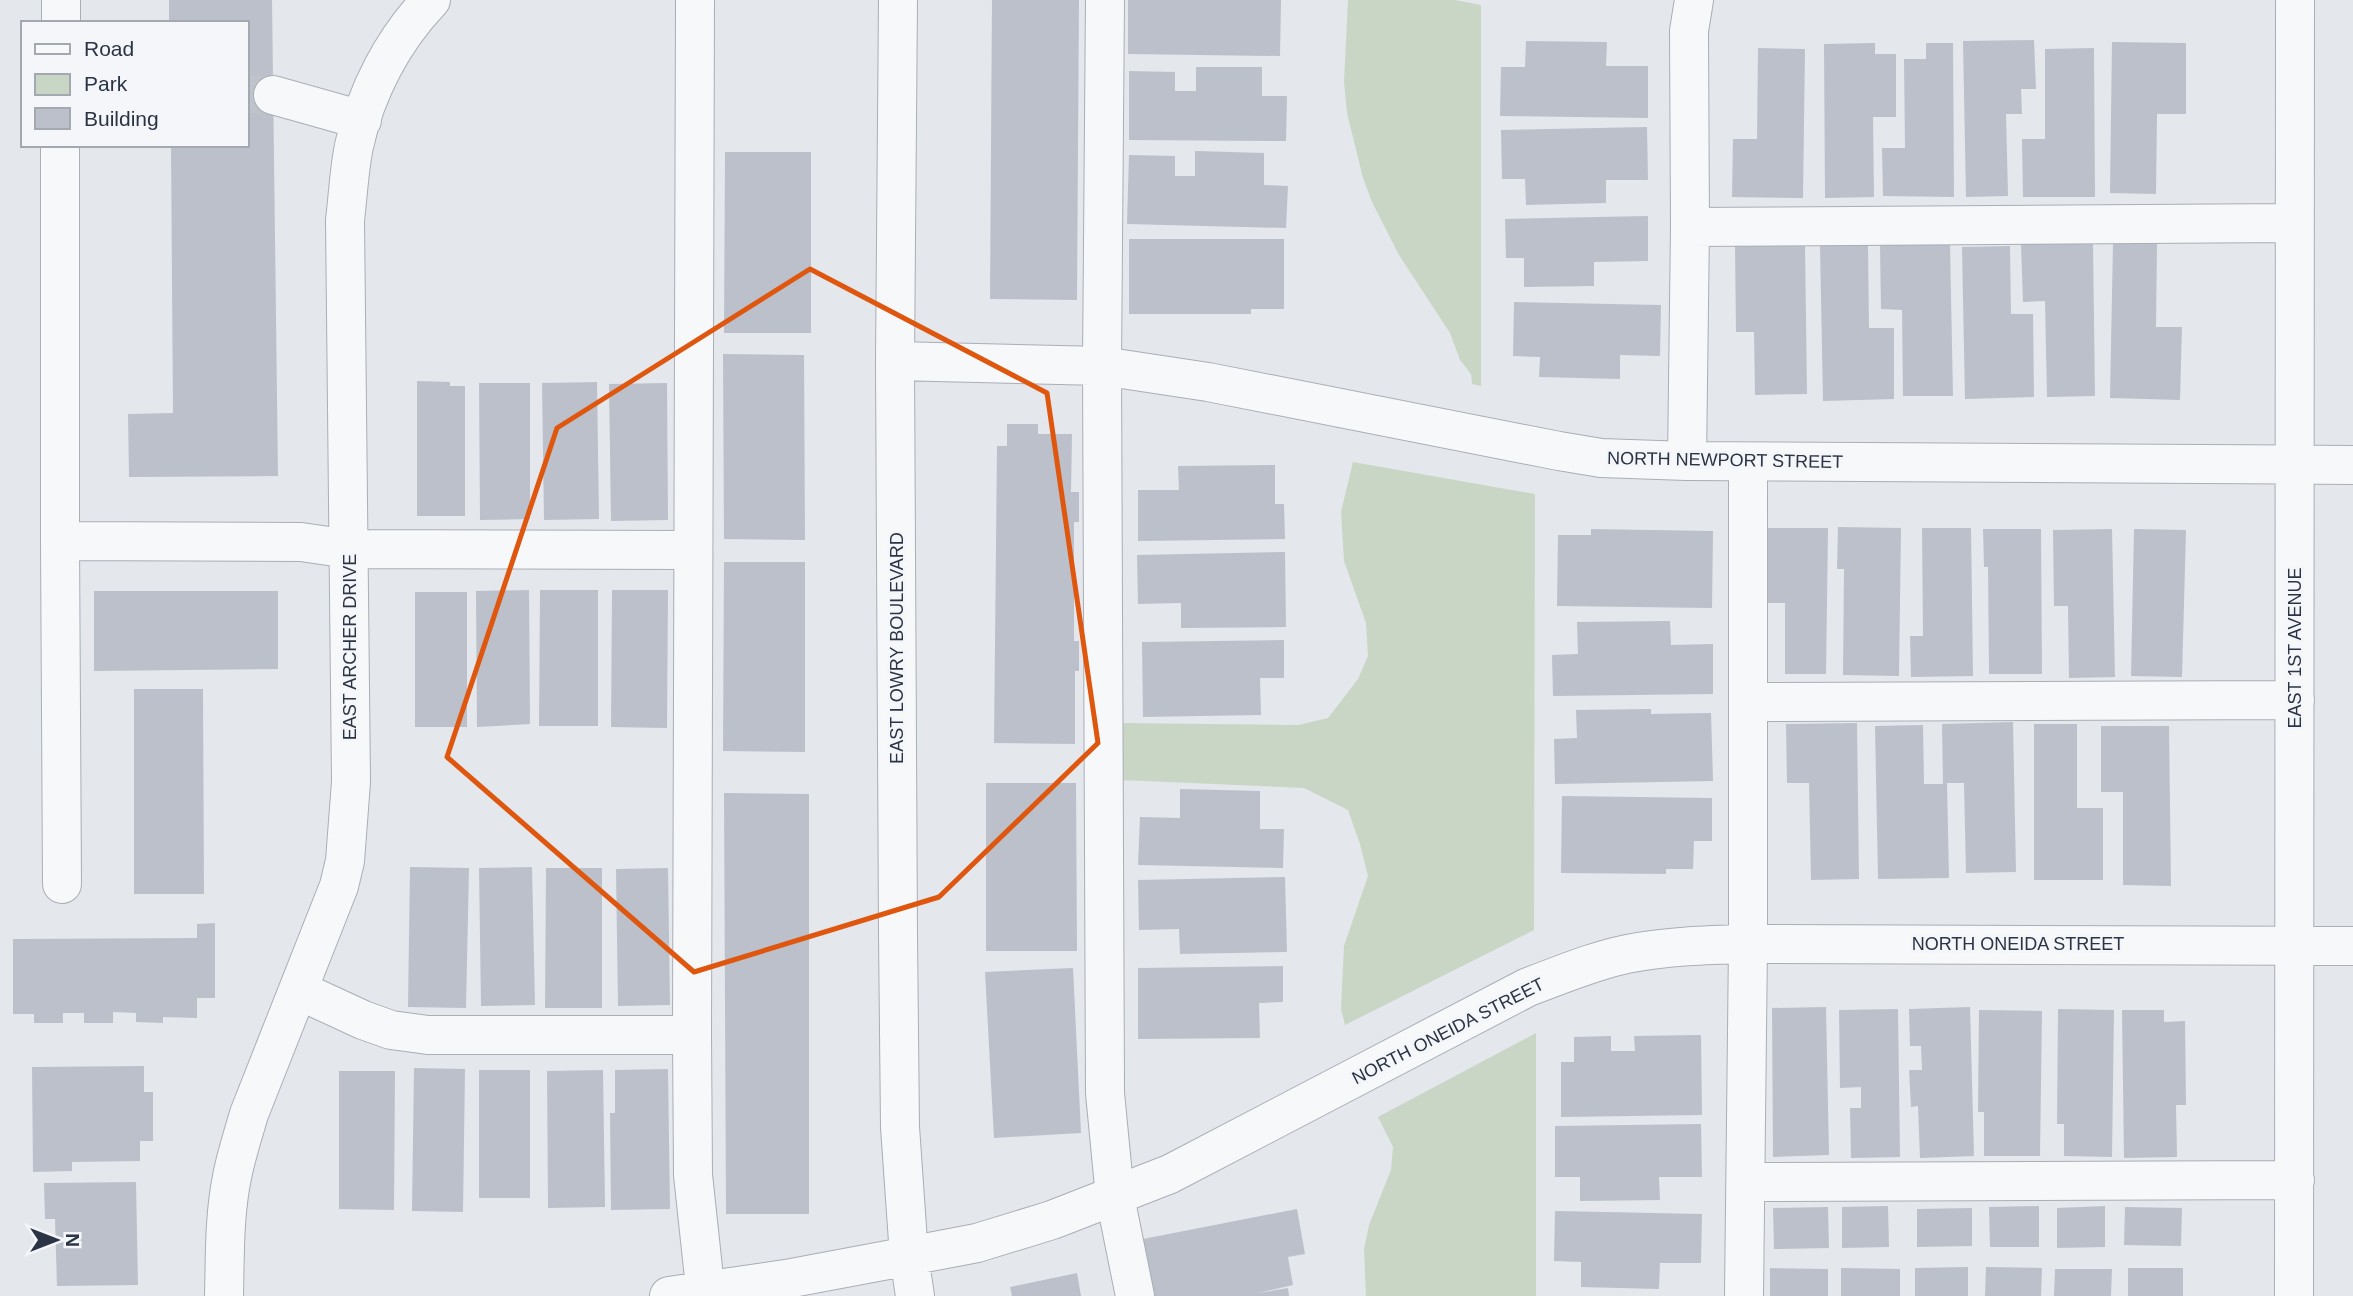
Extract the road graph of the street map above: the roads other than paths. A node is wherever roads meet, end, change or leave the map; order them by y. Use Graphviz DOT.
graph roads {
  1 [pos="61,0"];
  2 [pos="431,0"];
  3 [pos="695,0"];
  4 [pos="898,0"];
  5 [pos="1105,0"];
  6 [pos="1695,0"];
  7 [pos="2295,0"];
  8 [pos="61,21"];
  9 [pos="273,95"];
  10 [pos="362,120"];
  11 [pos="60,147"];
  12 [pos="2295,223"];
  13 [pos="1690,228"];
  14 [pos="895,361"];
  15 [pos="1102,366"];
  16 [pos="1687,461"];
  17 [pos="1748,461"];
  18 [pos="2295,464"];
  19 [pos="2353,464"];
  20 [pos="60,541"];
  21 [pos="349,549"];
  22 [pos="693,550"];
  23 [pos="2295,700"];
  24 [pos="1748,702"];
  25 [pos="62,884"];
  26 [pos="1748,944"];
  27 [pos="2295,946"];
  28 [pos="2353,946"];
  29 [pos="298,990"];
  30 [pos="692,1035"];
  31 [pos="2295,1180"];
  32 [pos="1746,1182"];
  33 [pos="1115,1197"];
  34 [pos="909,1256"];
  35 [pos="693,1295"];
  36 [pos="224,1296"];
  37 [pos="915,1296"];
  38 [pos="1135,1296"];
  39 [pos="1744,1296"];
  40 [pos="2294,1296"];
  1 -- 8 [label="street"];
  2 -- 10 [label="street, EAST ARCHER DRIVE"];
  3 -- 22 [label="street"];
  4 -- 14 [label="street, EAST LOWRY BOULEVARD"];
  5 -- 15 [label="street"];
  6 -- 13 [label="street"];
  7 -- 12 [label="street, EAST 1ST AVENUE"];
  9 -- 10 [label="street"];
  10 -- 21 [label="street, EAST ARCHER DRIVE"];
  11 -- 20 [label="street"];
  12 -- 13 [label="street"];
  12 -- 18 [label="street, EAST 1ST AVENUE"];
  13 -- 16 [label="street"];
  14 -- 15 [label="street, NORTH NEWPORT STREET"];
  14 -- 34 [label="street, EAST LOWRY BOULEVARD"];
  15 -- 16 [label="street, NORTH NEWPORT STREET"];
  15 -- 33 [label="street"];
  16 -- 17 [label="street, NORTH NEWPORT STREET"];
  17 -- 18 [label="street, NORTH NEWPORT STREET"];
  17 -- 24 [label="street"];
  18 -- 19 [label="street, NORTH NEWPORT STREET"];
  18 -- 23 [label="street, EAST 1ST AVENUE"];
  20 -- 21 [label="street"];
  20 -- 25 [label="street"];
  21 -- 22 [label="street"];
  21 -- 29 [label="street, EAST ARCHER DRIVE"];
  22 -- 30 [label="street"];
  23 -- 24 [label="street"];
  23 -- 27 [label="street, EAST 1ST AVENUE"];
  24 -- 26 [label="street"];
  26 -- 27 [label="street, NORTH ONEIDA STREET"];
  26 -- 32 [label="street"];
  26 -- 33 [label="street, NORTH ONEIDA STREET"];
  27 -- 28 [label="street, NORTH ONEIDA STREET"];
  27 -- 31 [label="street, EAST 1ST AVENUE"];
  29 -- 30 [label="street"];
  29 -- 36 [label="street, EAST ARCHER DRIVE"];
  30 -- 35 [label="street"];
  31 -- 32 [label="street"];
  31 -- 40 [label="street, EAST 1ST AVENUE"];
  32 -- 39 [label="street"];
  33 -- 34 [label="street, NORTH ONEIDA STREET"];
  33 -- 38 [label="street"];
  34 -- 35 [label="street, NORTH ONEIDA STREET"];
  34 -- 37 [label="street, EAST LOWRY BOULEVARD"];
}
